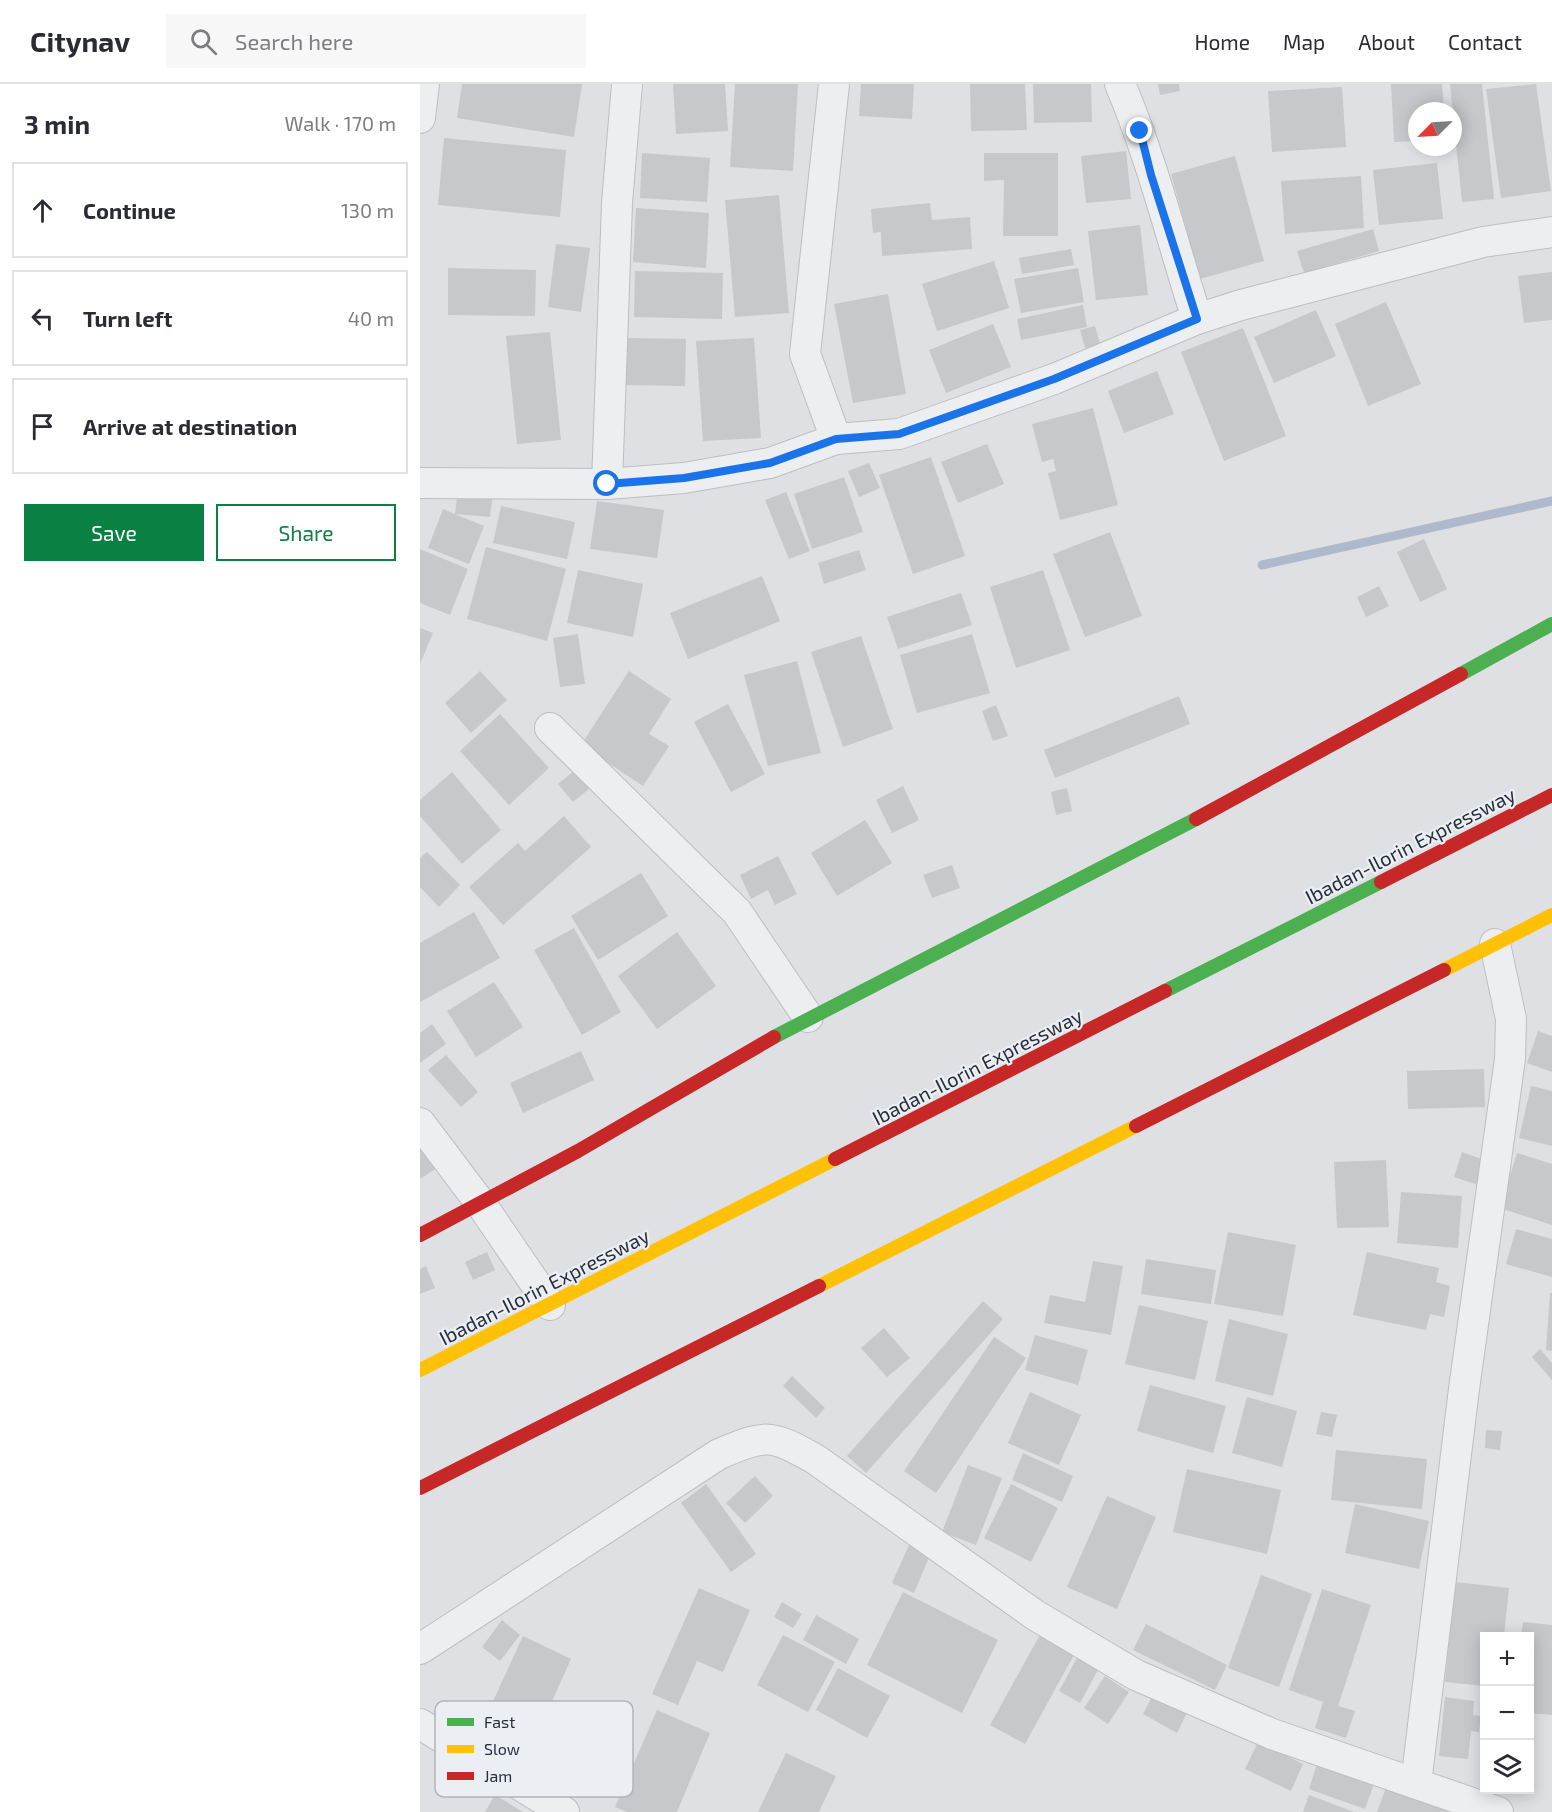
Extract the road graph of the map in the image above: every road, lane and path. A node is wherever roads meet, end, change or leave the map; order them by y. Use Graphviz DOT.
graph roads {
  1 [pos="423,84"];
  2 [pos="627,84"];
  3 [pos="834,84"];
  4 [pos="1120,84"];
  5 [pos="420,118"];
  6 [pos="1552,232"];
  7 [pos="1197,319"];
  8 [pos="836,439"];
  9 [pos="420,483"];
  10 [pos="607,484"];
  11 [pos="1552,624"];
  12 [pos="550,728"];
  13 [pos="1552,795"];
  14 [pos="1552,915"];
  15 [pos="1495,944"];
  16 [pos="808,1017"];
  17 [pos="420,1123"];
  18 [pos="481,1204"];
  19 [pos="420,1234"];
  20 [pos="550,1305"];
  21 [pos="420,1371"];
  22 [pos="420,1488"];
  23 [pos="420,1649"];
  24 [pos="420,1724"];
  25 [pos="435,1733"];
  26 [pos="1416,1783"];
  27 [pos="539,1797"];
  28 [pos="564,1812"];
  29 [pos="1498,1812"];
  1 -- 5 [label="street"];
  2 -- 10 [label="street"];
  3 -- 8 [label="street"];
  4 -- 7 [label="street"];
  6 -- 7 [label="street"];
  7 -- 8 [label="street"];
  8 -- 10 [label="street"];
  9 -- 10 [label="street"];
  11 -- 16 [label="main road"];
  12 -- 16 [label="street"];
  13 -- 20 [label="main road, Ibadan-Ilorin Expressway"];
  14 -- 15 [label="main road"];
  15 -- 22 [label="main road"];
  15 -- 26 [label="street"];
  16 -- 18 [label="main road"];
  17 -- 18 [label="street"];
  18 -- 19 [label="main road"];
  18 -- 20 [label="street"];
  20 -- 21 [label="main road, Ibadan-Ilorin Expressway"];
  23 -- 26 [label="street"];
  24 -- 25 [label="street"];
  26 -- 29 [label="street"];
  27 -- 28 [label="street"];
}
